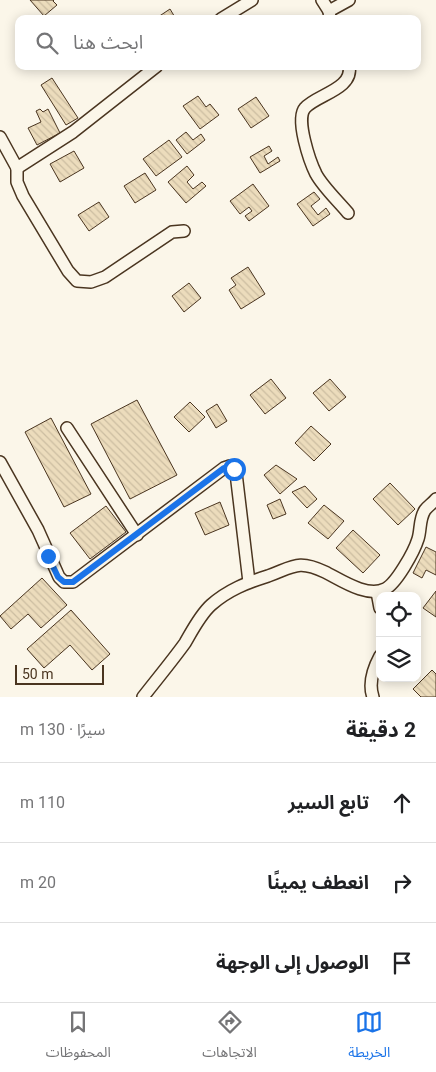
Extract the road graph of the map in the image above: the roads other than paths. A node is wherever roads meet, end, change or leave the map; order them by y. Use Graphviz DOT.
graph roads {
  1 [pos="252,0"];
  2 [pos="322,0"];
  3 [pos="349,0"];
  4 [pos="228,15"];
  5 [pos="330,15"];
  6 [pos="152,70"];
  7 [pos="350,70"];
  8 [pos="0,137"];
  9 [pos="17,168"];
  10 [pos="348,213"];
  11 [pos="184,231"];
  12 [pos="67,428"];
  13 [pos="0,462"];
  14 [pos="436,499"];
  15 [pos="137,535"];
  16 [pos="249,582"];
  17 [pos="377,592"];
  18 [pos="376,663"];
  19 [pos="143,697"];
  20 [pos="374,697"];
  1 -- 4 [label="street"];
  2 -- 5 [label="street"];
  3 -- 5 [label="street"];
  6 -- 9 [label="street"];
  7 -- 10 [label="street"];
  8 -- 9 [label="street"];
  9 -- 11 [label="street"];
  12 -- 15 [label="street"];
  13 -- 15 [label="street"];
  14 -- 17 [label="street"];
  15 -- 16 [label="street"];
  16 -- 17 [label="street"];
  16 -- 19 [label="street"];
  18 -- 20 [label="street"];
}
